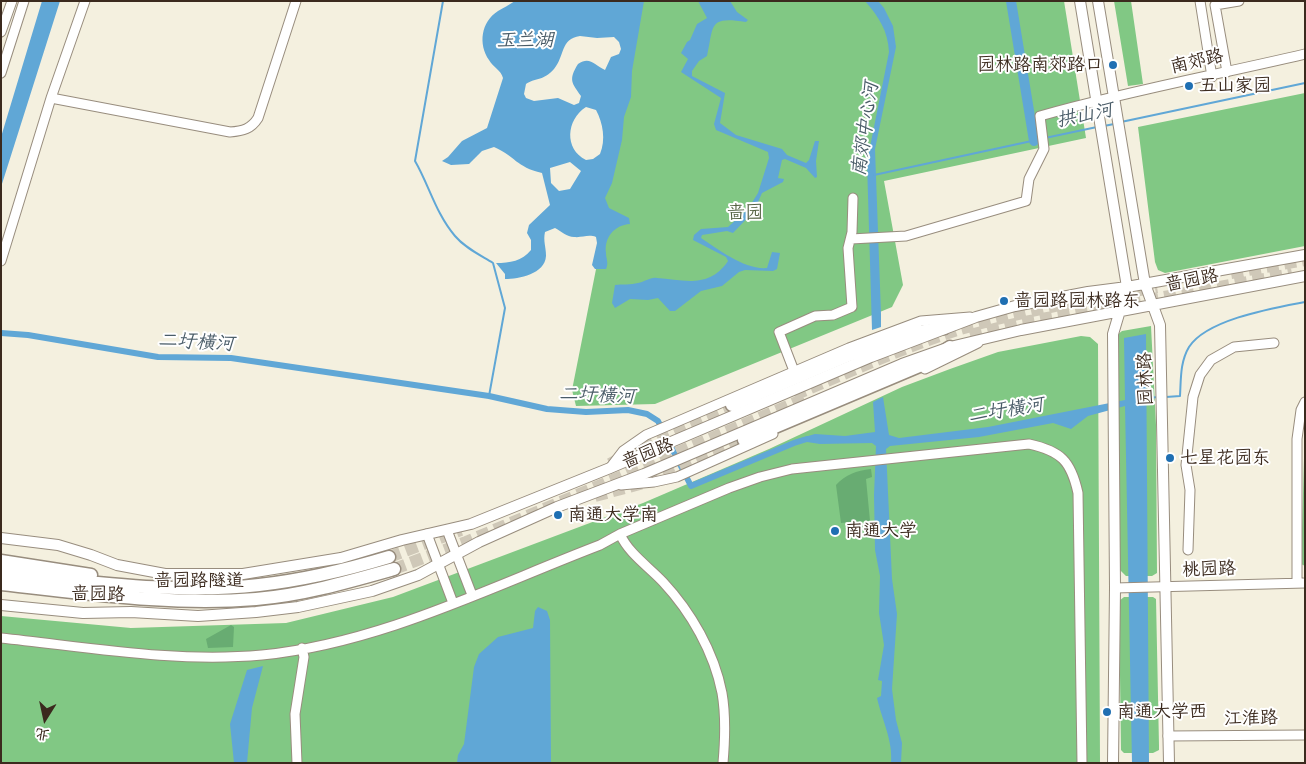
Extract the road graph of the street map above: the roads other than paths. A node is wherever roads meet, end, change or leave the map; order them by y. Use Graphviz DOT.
graph roads {
  1 [pos="12,1"];
  2 [pos="24,1"];
  3 [pos="85,1"];
  4 [pos="296,1"];
  5 [pos="1080,1"];
  6 [pos="1098,1"];
  7 [pos="1200,1"];
  8 [pos="1239,1"];
  9 [pos="1,32"];
  10 [pos="1305,54"];
  11 [pos="1227,72"];
  12 [pos="1,73"];
  13 [pos="1212,77"];
  14 [pos="1114,96"];
  15 [pos="51,98"];
  16 [pos="1096,100"];
  17 [pos="853,198"];
  18 [pos="855,239"];
  19 [pos="1305,256"];
  20 [pos="1,261"];
  21 [pos="1305,276"];
  22 [pos="1145,284"];
  23 [pos="1127,287"];
  24 [pos="1152,305"];
  25 [pos="1120,311"];
  26 [pos="976,317"];
  27 [pos="944,328"];
  28 [pos="988,338"];
  29 [pos="1274,343"];
  30 [pos="950,347"];
  31 [pos="794,371"];
  32 [pos="1305,402"];
  33 [pos="732,405"];
  34 [pos="744,440"];
  35 [pos="1301,455"];
  36 [pos="610,468"];
  37 [pos="601,489"];
  38 [pos="446,530"];
  39 [pos="427,534"];
  40 [pos="620,534"];
  41 [pos="1,538"];
  42 [pos="1188,550"];
  43 [pos="455,554"];
  44 [pos="1,561"];
  45 [pos="439,564"];
  46 [pos="1,573"];
  47 [pos="1301,583"];
  48 [pos="1,584"];
  49 [pos="135,585"];
  50 [pos="1166,587"];
  51 [pos="1115,588"];
  52 [pos="1,591"];
  53 [pos="472,595"];
  54 [pos="149,599"];
  55 [pos="453,603"];
  56 [pos="1,605"];
  57 [pos="1,638"];
  58 [pos="302,648"];
  59 [pos="1305,735"];
  60 [pos="1168,736"];
  61 [pos="297,763"];
  62 [pos="723,763"];
  63 [pos="1082,763"];
  64 [pos="1113,763"];
  65 [pos="1169,763"];
  1 -- 9 [label="street"];
  2 -- 12 [label="street"];
  3 -- 15 [label="street"];
  4 -- 15 [label="street"];
  5 -- 16 [label="main road, 园林路"];
  6 -- 14 [label="main road, 园林路"];
  7 -- 13 [label="street"];
  8 -- 11 [label="street"];
  10 -- 11 [label="street, 南郊路"];
  11 -- 13 [label="street, 南郊路"];
  13 -- 14 [label="street, 南郊路"];
  14 -- 16 [label="street, 南郊路"];
  14 -- 22 [label="main road, 园林路"];
  15 -- 20 [label="street"];
  16 -- 18 [label="street, 南郊路"];
  16 -- 23 [label="main road, 园林路"];
  17 -- 18 [label="street"];
  18 -- 31 [label="street"];
  19 -- 22 [label="main road, 啬园路"];
  21 -- 24 [label="main road, 啬园路"];
  22 -- 23 [label="main road, 啬园路"];
  22 -- 24 [label="main road, 园林路"];
  23 -- 25 [label="main road, 园林路"];
  23 -- 26 [label="main road, 啬园路"];
  24 -- 25 [label="main road, 啬园路"];
  24 -- 50 [label="main road, 园林路"];
  25 -- 28 [label="main road, 啬园路"];
  25 -- 51 [label="main road, 园林路"];
  26 -- 27 [label="main road, 啬园路"];
  26 -- 31 [label="street"];
  27 -- 33 [label="highway"];
  27 -- 36 [label="main road, 啬园路"];
  28 -- 30 [label="main road, 啬园路"];
  28 -- 37 [label="street"];
  29 -- 42 [label="street"];
  30 -- 34 [label="highway"];
  30 -- 37 [label="main road, 啬园路"];
  31 -- 36 [label="street"];
  32 -- 35 [label="street"];
  35 -- 47 [label="street"];
  36 -- 38 [label="main road, 啬园路"];
  37 -- 43 [label="main road, 啬园路"];
  38 -- 39 [label="main road, 啬园路"];
  38 -- 43 [label="street"];
  39 -- 41 [label="main road, 啬园路"];
  39 -- 45 [label="street"];
  40 -- 53 [label="street"];
  40 -- 62 [label="street"];
  40 -- 63 [label="street"];
  43 -- 45 [label="main road, 啬园路"];
  43 -- 53 [label="street"];
  44 -- 49 [label="highway"];
  45 -- 55 [label="street"];
  45 -- 56 [label="main road, 啬园路"];
  46 -- 49 [label="highway, 啬园路隧道"];
  47 -- 50 [label="street, 桃园路"];
  48 -- 54 [label="highway, 啬园路隧道"];
  49 -- 54 [label="highway, 啬园路隧道"];
  50 -- 51 [label="street, 桃园路"];
  50 -- 60 [label="main road, 园林路"];
  51 -- 64 [label="main road, 园林路"];
  52 -- 54 [label="highway"];
  53 -- 55 [label="street"];
  55 -- 58 [label="street"];
  57 -- 58 [label="street"];
  58 -- 61 [label="street"];
  59 -- 60 [label="street, 江淮路"];
  60 -- 65 [label="main road, 园林路"];
}
